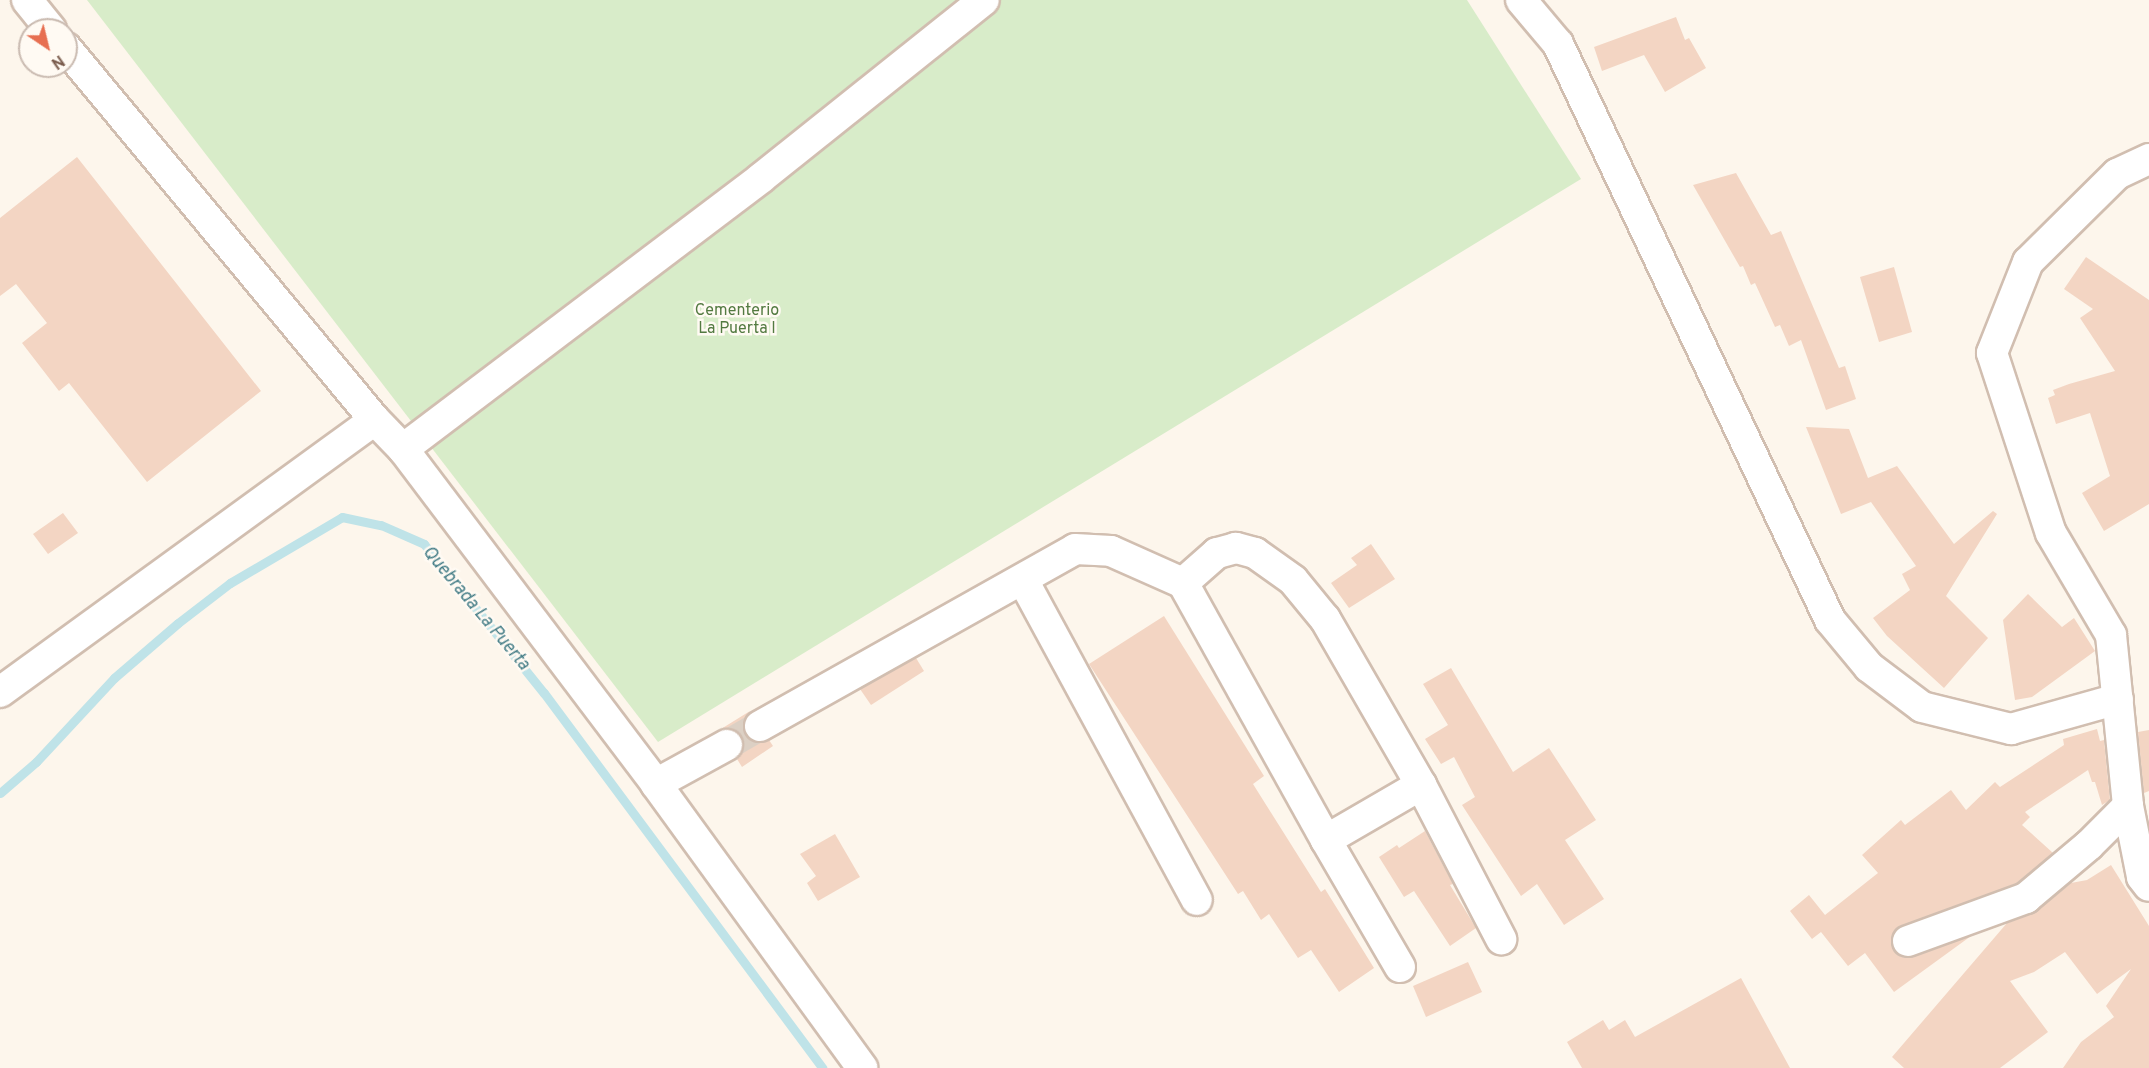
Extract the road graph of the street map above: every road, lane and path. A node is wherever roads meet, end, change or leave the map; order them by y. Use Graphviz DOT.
graph roads {
  1 [pos="27,0"];
  2 [pos="984,0"];
  3 [pos="1521,0"];
  4 [pos="41,18"];
  5 [pos="78,62"];
  6 [pos="2149,159"];
  7 [pos="375,420"];
  8 [pos="403,450"];
  9 [pos="1023,579"];
  10 [pos="1183,583"];
  11 [pos="0,692"];
  12 [pos="2118,699"];
  13 [pos="760,726"];
  14 [pos="727,745"];
  15 [pos="656,784"];
  16 [pos="1421,785"];
  17 [pos="2127,806"];
  18 [pos="1326,840"];
  19 [pos="2149,886"];
  20 [pos="1197,900"];
  21 [pos="1501,939"];
  22 [pos="1908,942"];
  23 [pos="1400,967"];
  24 [pos="862,1068"];
  1 -- 4 [label="street"];
  2 -- 8 [label="street"];
  3 -- 12 [label="street"];
  5 -- 7 [label="street"];
  6 -- 12 [label="street"];
  7 -- 8 [label="street"];
  7 -- 11 [label="street"];
  8 -- 15 [label="street"];
  9 -- 10 [label="street"];
  9 -- 13 [label="street"];
  9 -- 20 [label="street"];
  10 -- 16 [label="street"];
  10 -- 18 [label="street"];
  12 -- 17 [label="street"];
  14 -- 15 [label="street"];
  15 -- 24 [label="street"];
  16 -- 18 [label="street"];
  16 -- 21 [label="street"];
  17 -- 19 [label="street"];
  17 -- 22 [label="street"];
  18 -- 23 [label="street"];
}
